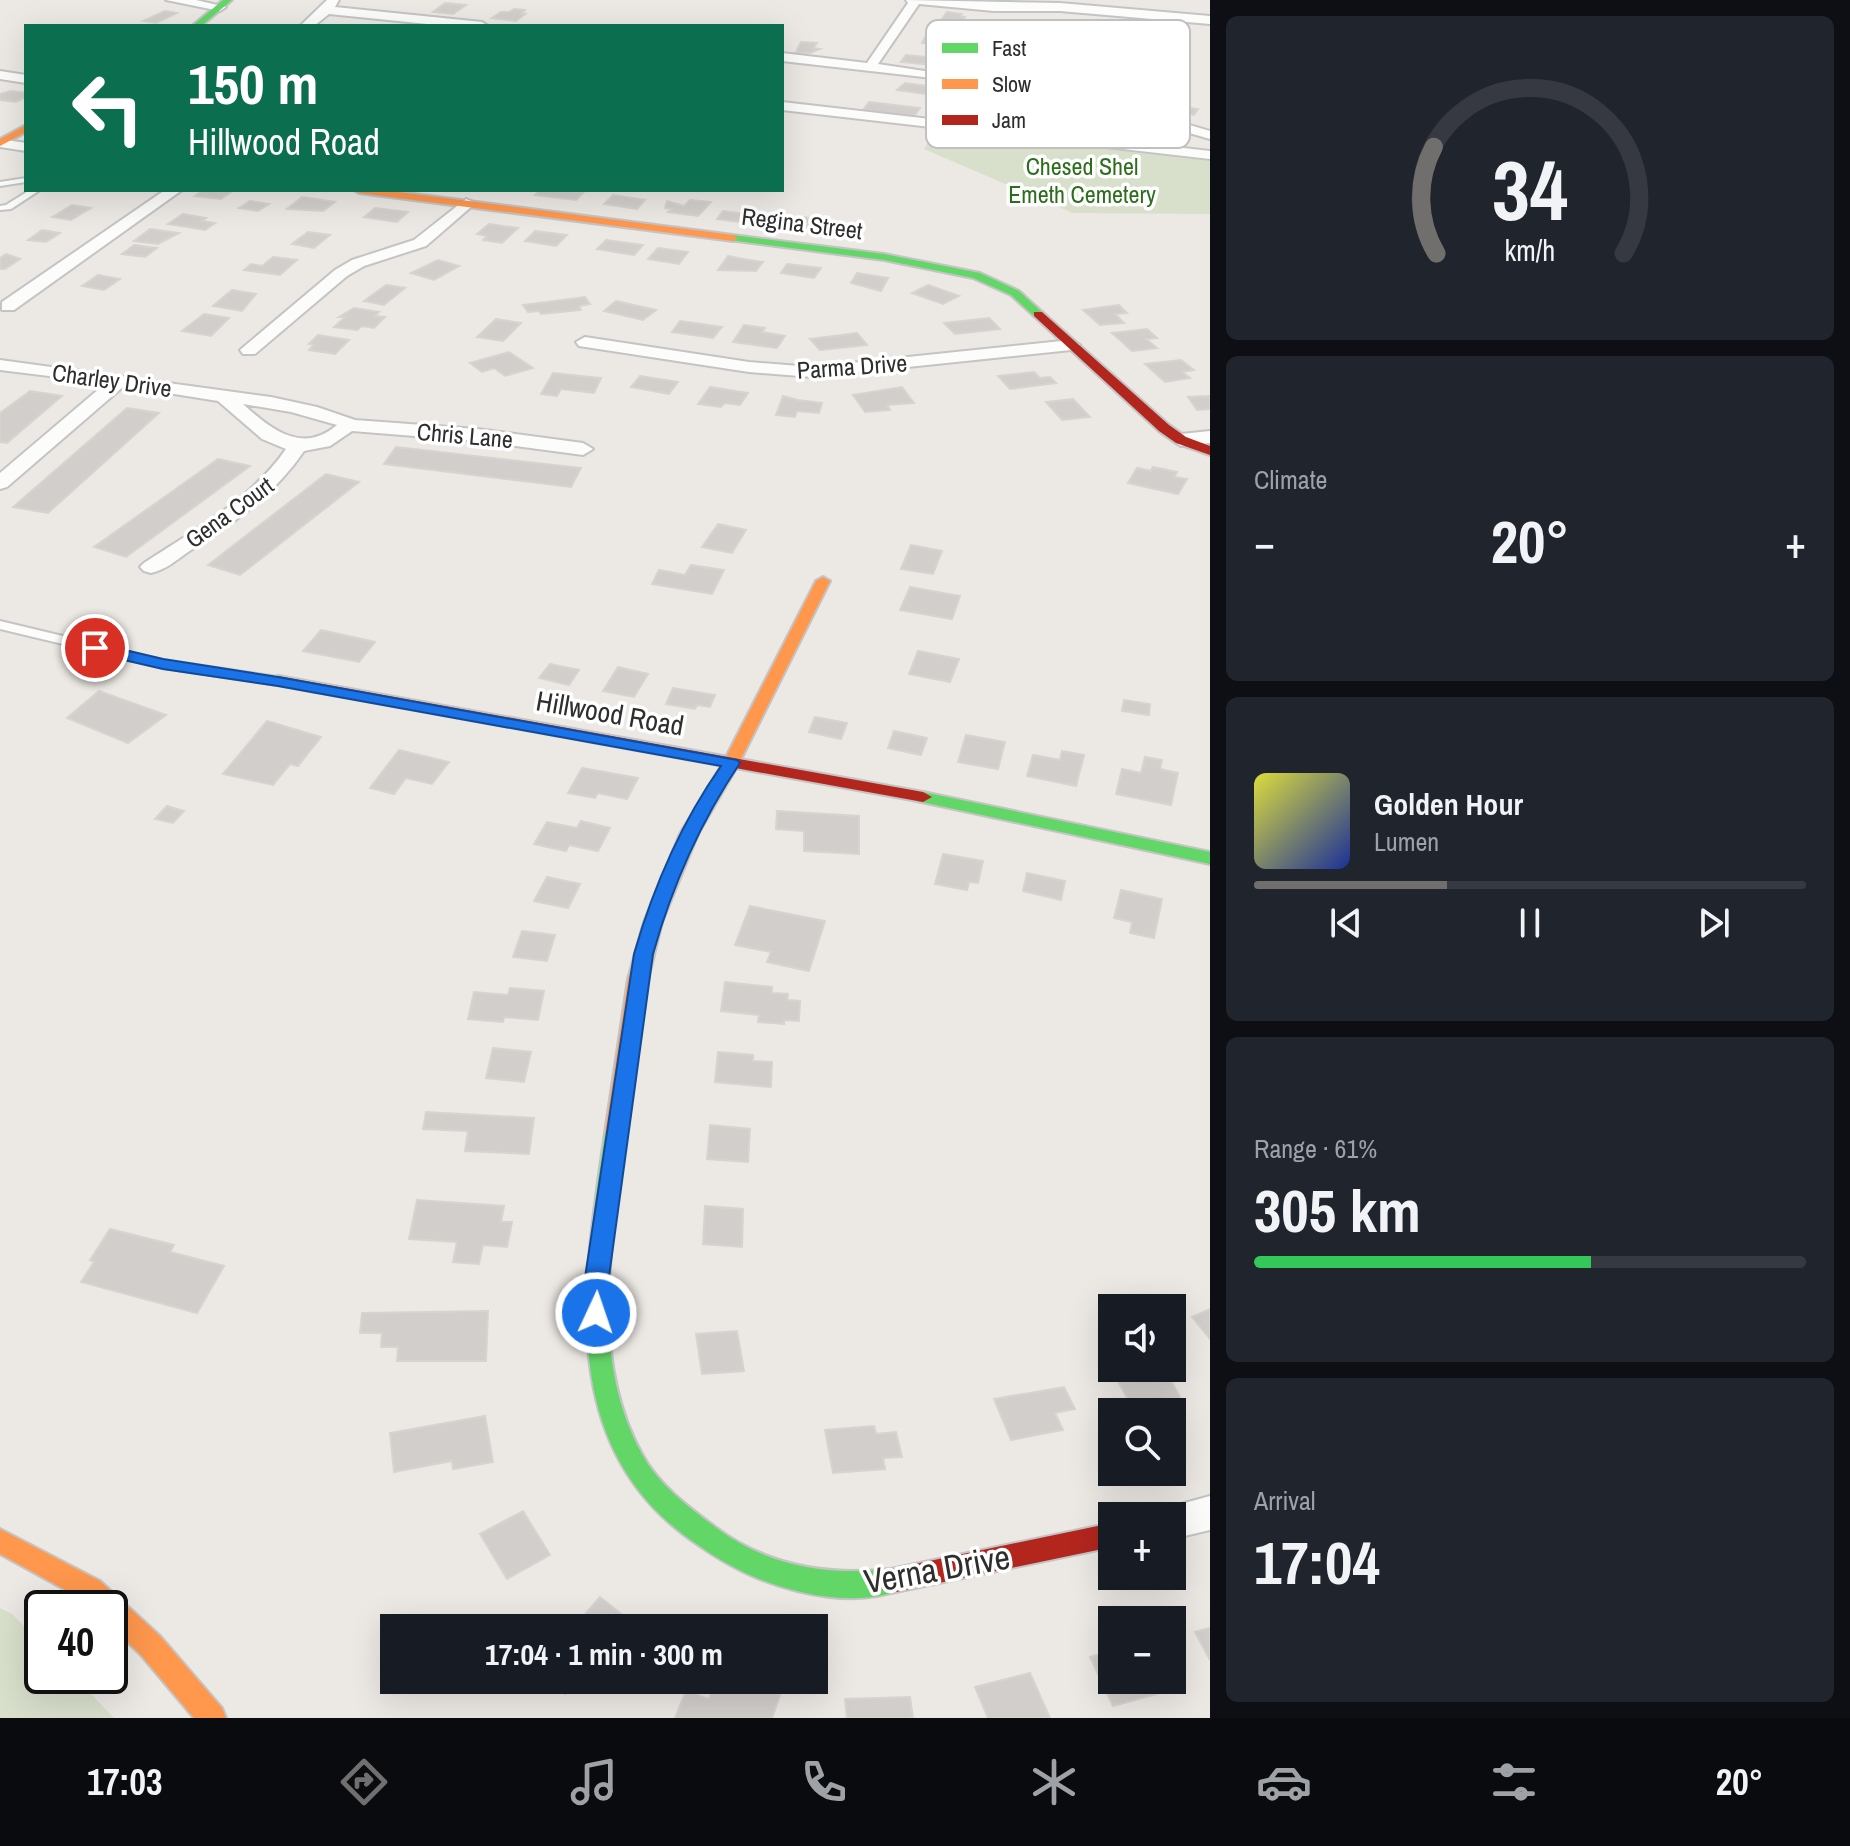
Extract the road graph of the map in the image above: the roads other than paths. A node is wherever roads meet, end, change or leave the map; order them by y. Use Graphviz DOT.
graph roads {
  1 [pos="172,0"];
  2 [pos="915,0"];
  3 [pos="224,3"];
  4 [pos="330,5"];
  5 [pos="1210,20"];
  6 [pos="198,24"];
  7 [pos="308,24"];
  8 [pos="468,24"];
  9 [pos="784,57"];
  10 [pos="870,67"];
  11 [pos="0,75"];
  12 [pos="926,75"];
  13 [pos="24,79"];
  14 [pos="784,106"];
  15 [pos="926,122"];
  16 [pos="24,129"];
  17 [pos="1190,129"];
  18 [pos="1210,135"];
  19 [pos="0,143"];
  20 [pos="24,147"];
  21 [pos="1149,148"];
  22 [pos="1210,155"];
  23 [pos="24,180"];
  24 [pos="0,184"];
  25 [pos="33,192"];
  26 [pos="172,192"];
  27 [pos="374,192"];
  28 [pos="466,204"];
  29 [pos="0,208"];
  30 [pos="8,306"];
  31 [pos="585,342"];
  32 [pos="1071,345"];
  33 [pos="249,350"];
  34 [pos="0,365"];
  35 [pos="119,381"];
  36 [pos="224,397"];
  37 [pos="347,425"];
  38 [pos="1210,437"];
  39 [pos="1181,440"];
  40 [pos="297,447"];
  41 [pos="583,449"];
  42 [pos="1210,451"];
  43 [pos="0,483"];
  44 [pos="151,567"];
  45 [pos="823,581"];
  46 [pos="0,625"];
  47 [pos="278,681"];
  48 [pos="731,763"];
  49 [pos="1210,858"];
  50 [pos="1210,1513"];
  51 [pos="1186,1519"];
  52 [pos="1098,1538"];
  53 [pos="0,1541"];
  54 [pos="212,1718"];
  1 -- 3 [label="street"];
  2 -- 5 [label="street"];
  2 -- 10 [label="street"];
  3 -- 6 [label="street"];
  4 -- 7 [label="street"];
  4 -- 8 [label="street"];
  9 -- 10 [label="street"];
  10 -- 12 [label="street"];
  11 -- 13 [label="street"];
  14 -- 15 [label="street"];
  16 -- 19 [label="street"];
  17 -- 18 [label="street"];
  19 -- 20 [label="street"];
  21 -- 22 [label="street"];
  23 -- 24 [label="lane"];
  25 -- 29 [label="lane"];
  26 -- 30 [label="street"];
  27 -- 28 [label="street, Regina Street"];
  28 -- 32 [label="street, Regina Street"];
  28 -- 33 [label="street"];
  31 -- 32 [label="street, Parma Drive"];
  32 -- 39 [label="street, Regina Street"];
  34 -- 35 [label="street, Charley Drive"];
  35 -- 36 [label="street, Charley Drive"];
  35 -- 43 [label="street"];
  36 -- 37 [label="street, Charley Drive"];
  36 -- 40 [label="street"];
  37 -- 40 [label="street"];
  37 -- 41 [label="street, Chris Lane"];
  38 -- 39 [label="street"];
  39 -- 42 [label="street"];
  40 -- 44 [label="street, Gena Court"];
  45 -- 48 [label="street, Verna Drive"];
  46 -- 47 [label="lane, Hillwood Road"];
  47 -- 48 [label="street, Hillwood Road"];
  48 -- 49 [label="street, Hillwood Road"];
  48 -- 52 [label="street, Verna Drive"];
  50 -- 51 [label="street"];
  53 -- 54 [label="street"];
}
